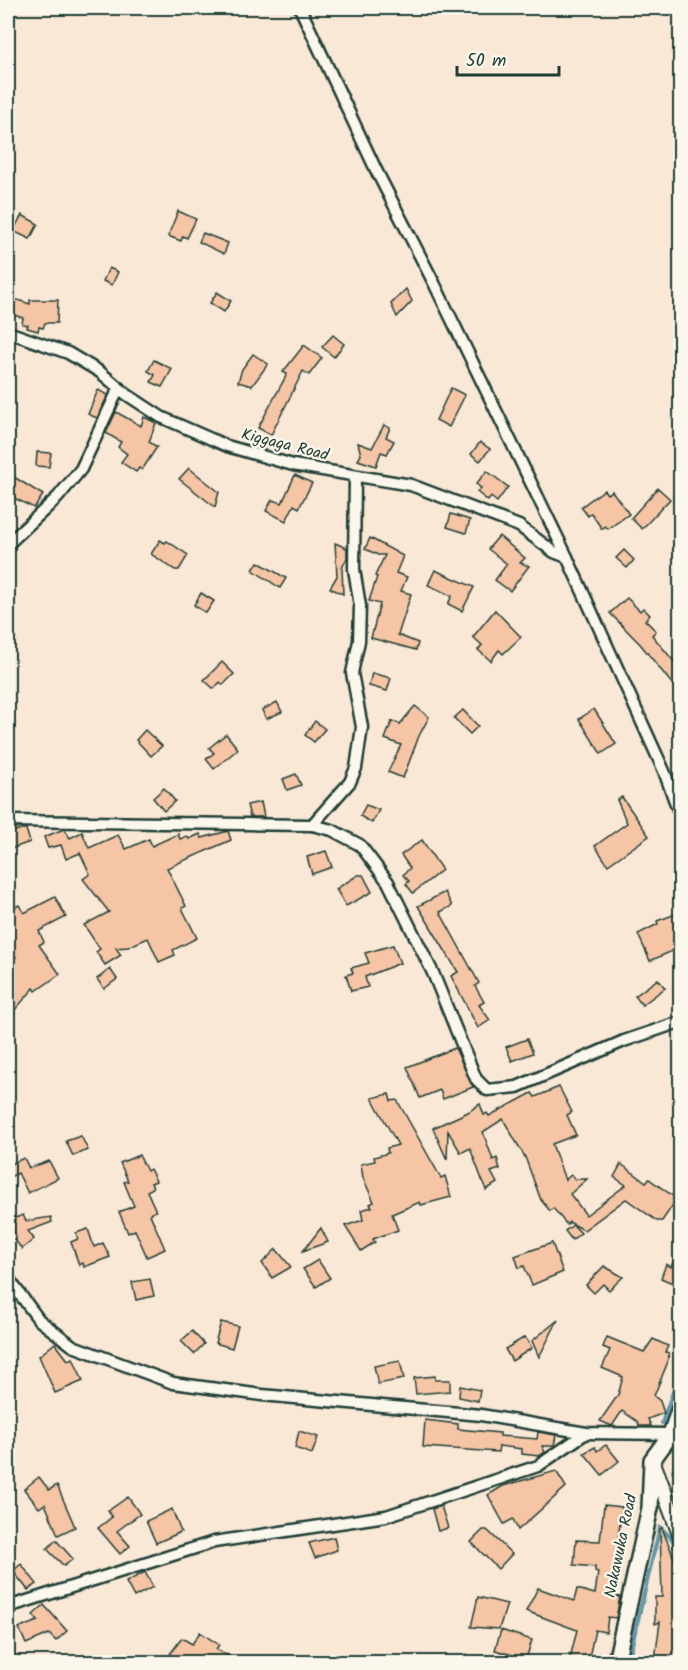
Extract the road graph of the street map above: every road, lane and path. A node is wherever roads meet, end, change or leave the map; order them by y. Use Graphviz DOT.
graph roads {
  1 [pos="300,8"];
  2 [pos="8,332"];
  3 [pos="119,388"];
  4 [pos="355,476"];
  5 [pos="8,544"];
  6 [pos="567,557"];
  7 [pos="681,815"];
  8 [pos="8,821"];
  9 [pos="312,825"];
  10 [pos="681,1022"];
  11 [pos="8,1278"];
  12 [pos="681,1408"];
  13 [pos="586,1433"];
  14 [pos="671,1434"];
  15 [pos="652,1460"];
  16 [pos="681,1534"];
  17 [pos="8,1607"];
  18 [pos="615,1662"];
  1 -- 6 [label="street"];
  2 -- 3 [label="street, Kiggaga Road"];
  3 -- 4 [label="street, Kiggaga Road"];
  3 -- 5 [label="street"];
  4 -- 6 [label="street, Kiggaga Road"];
  4 -- 9 [label="street"];
  6 -- 7 [label="street"];
  8 -- 9 [label="street"];
  9 -- 10 [label="street"];
  11 -- 13 [label="street"];
  12 -- 14 [label="main road"];
  13 -- 14 [label="street"];
  13 -- 17 [label="street"];
  14 -- 15 [label="main road"];
  15 -- 16 [label="street"];
  15 -- 18 [label="main road, Nakawuka Road"];
}
